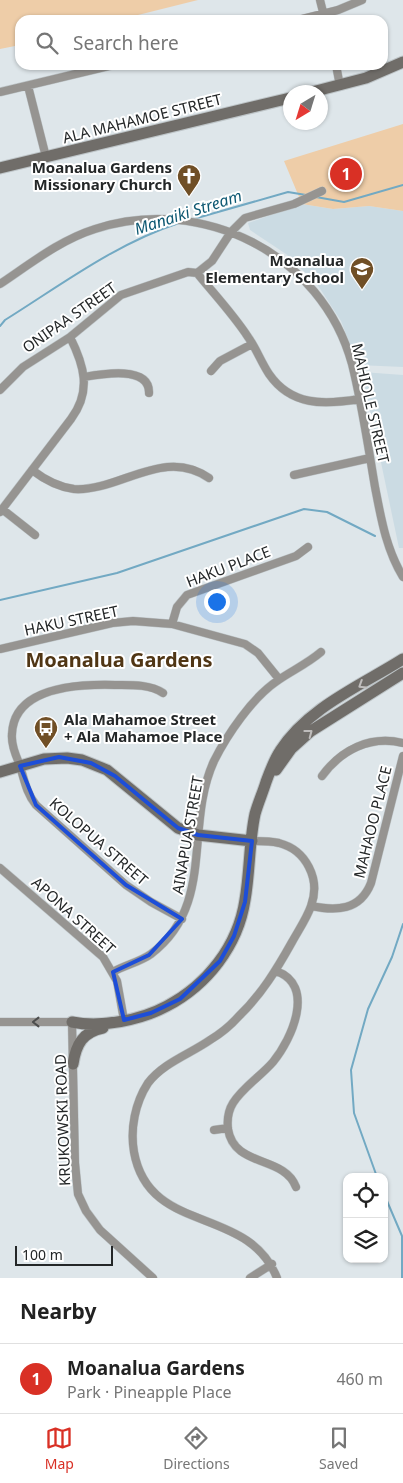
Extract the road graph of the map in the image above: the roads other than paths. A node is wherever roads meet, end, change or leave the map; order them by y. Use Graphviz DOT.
graph roads {
  1 [pos="320,0"];
  2 [pos="362,0"];
  3 [pos="324,15"];
  4 [pos="328,15"];
  5 [pos="403,62"];
  6 [pos="388,68"];
  7 [pos="93,70"];
  8 [pos="337,70"];
  9 [pos="384,70"];
  10 [pos="28,86"];
  11 [pos="340,86"];
  12 [pos="328,89"];
  13 [pos="0,92"];
  14 [pos="283,100"];
  15 [pos="46,157"];
  16 [pos="0,168"];
  17 [pos="322,191"];
  18 [pos="230,232"];
  19 [pos="197,273"];
  20 [pos="0,284"];
  21 [pos="70,337"];
  22 [pos="252,344"];
  23 [pos="211,371"];
  24 [pos="84,377"];
  25 [pos="0,390"];
  26 [pos="149,393"];
  27 [pos="359,399"];
  28 [pos="370,458"];
  29 [pos="32,470"];
  30 [pos="294,474"];
  31 [pos="209,478"];
  32 [pos="1,510"];
  33 [pos="34,535"];
  34 [pos="308,547"];
  35 [pos="403,577"];
  36 [pos="172,624"];
  37 [pos="0,649"];
  38 [pos="321,652"];
  39 [pos="403,659"];
  40 [pos="403,673"];
  41 [pos="279,679"];
  42 [pos="163,693"];
  43 [pos="403,743"];
  44 [pos="403,756"];
  45 [pos="20,766"];
  46 [pos="0,772"];
  47 [pos="322,776"];
  48 [pos="266,783"];
  49 [pos="198,836"];
  50 [pos="252,840"];
  51 [pos="0,868"];
  52 [pos="311,906"];
  53 [pos="182,919"];
  54 [pos="276,971"];
  55 [pos="113,972"];
  56 [pos="122,1020"];
  57 [pos="0,1022"];
  58 [pos="72,1022"];
  59 [pos="73,1064"];
  60 [pos="228,1128"];
  61 [pos="214,1130"];
  62 [pos="296,1187"];
  63 [pos="272,1264"];
  64 [pos="153,1278"];
  65 [pos="250,1278"];
  66 [pos="277,1278"];
  1 -- 3 [label="street"];
  2 -- 4 [label="street"];
  5 -- 6 [label="street"];
  7 -- 10 [label="street"];
  8 -- 11 [label="street"];
  9 -- 11 [label="street"];
  10 -- 13 [label="street"];
  10 -- 15 [label="street"];
  11 -- 12 [label="street"];
  14 -- 15 [label="street, ALA MAHAMOE STREET"];
  15 -- 16 [label="street, ALA MAHAMOE STREET"];
  17 -- 18 [label="street"];
  18 -- 19 [label="street"];
  18 -- 20 [label="street, MAHIOLE STREET"];
  18 -- 27 [label="street, MAHIOLE STREET"];
  19 -- 21 [label="street, ONIPAA STREET"];
  19 -- 22 [label="street"];
  21 -- 24 [label="street"];
  21 -- 25 [label="street, ONIPAA STREET"];
  22 -- 23 [label="street"];
  22 -- 27 [label="street"];
  24 -- 26 [label="street"];
  24 -- 29 [label="street"];
  27 -- 28 [label="street, MAHIOLE STREET"];
  28 -- 30 [label="street"];
  28 -- 35 [label="street, MAHIOLE STREET"];
  29 -- 31 [label="street"];
  29 -- 32 [label="street"];
  32 -- 33 [label="street"];
  34 -- 36 [label="street, HAKU PLACE"];
  36 -- 37 [label="street, HAKU STREET"];
  36 -- 41 [label="street, HAKU STREET"];
  38 -- 41 [label="street, AINAPUA STREET"];
  39 -- 48 [label="street, one-way"];
  48 -- 40 [label="street, one-way"];
  41 -- 49 [label="street, AINAPUA STREET"];
  42 -- 45 [label="street, KOLOPUA STREET"];
  43 -- 47 [label="street"];
  44 -- 52 [label="street, MAHAOO PLACE"];
  45 -- 46 [label="street"];
  45 -- 49 [label="street"];
  45 -- 53 [label="street, KOLOPUA STREET"];
  48 -- 50 [label="street"];
  49 -- 50 [label="street"];
  49 -- 53 [label="street, AINAPUA STREET"];
  50 -- 52 [label="street"];
  50 -- 56 [label="street"];
  51 -- 55 [label="street, APONA STREET"];
  52 -- 54 [label="street"];
  53 -- 55 [label="street, AINAPUA STREET"];
  54 -- 60 [label="street"];
  54 -- 63 [label="street"];
  55 -- 56 [label="street, APONA STREET"];
  56 -- 58 [label="street"];
  56 -- 59 [label="street"];
  58 -- 57 [label="street, one-way"];
  58 -- 59 [label="street, KRUKOWSKI ROAD"];
  59 -- 64 [label="street, KRUKOWSKI ROAD"];
  60 -- 61 [label="street"];
  60 -- 62 [label="street"];
  63 -- 65 [label="street"];
  63 -- 66 [label="street"];
}
